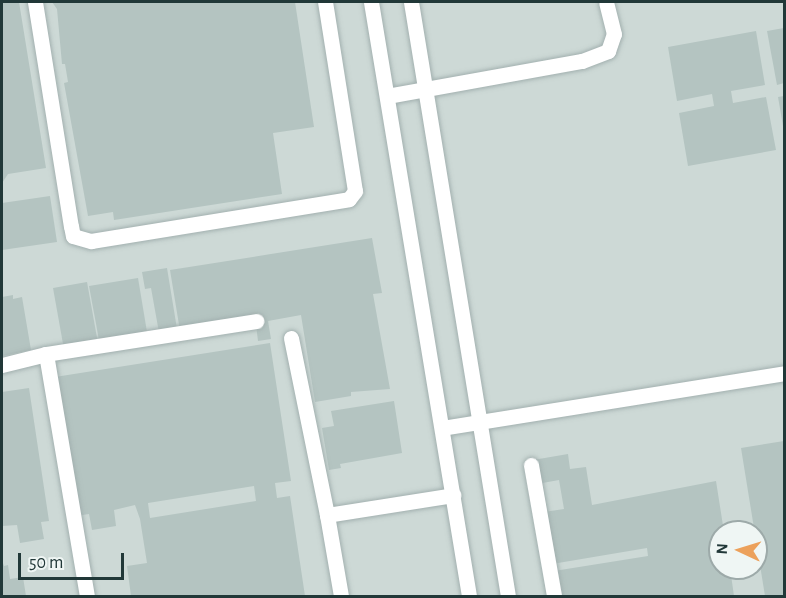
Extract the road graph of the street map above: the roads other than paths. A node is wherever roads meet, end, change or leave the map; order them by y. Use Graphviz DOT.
graph roads {
  1 [pos="35,2"];
  2 [pos="325,2"];
  3 [pos="371,2"];
  4 [pos="411,2"];
  5 [pos="606,3"];
  6 [pos="425,88"];
  7 [pos="387,96"];
  8 [pos="256,321"];
  9 [pos="291,338"];
  10 [pos="46,354"];
  11 [pos="2,365"];
  12 [pos="784,373"];
  13 [pos="480,422"];
  14 [pos="442,428"];
  15 [pos="531,465"];
  16 [pos="453,495"];
  17 [pos="327,515"];
  18 [pos="87,597"];
  19 [pos="341,597"];
  20 [pos="469,597"];
  21 [pos="508,597"];
  22 [pos="554,597"];
  1 -- 2 [label="street"];
  3 -- 7 [label="street"];
  4 -- 6 [label="street"];
  5 -- 6 [label="street"];
  6 -- 7 [label="street"];
  6 -- 13 [label="street"];
  7 -- 14 [label="street"];
  8 -- 10 [label="street"];
  9 -- 17 [label="street"];
  10 -- 11 [label="street"];
  10 -- 18 [label="street"];
  12 -- 13 [label="street"];
  13 -- 14 [label="street"];
  13 -- 21 [label="street"];
  14 -- 16 [label="street"];
  15 -- 22 [label="street"];
  16 -- 17 [label="street"];
  16 -- 20 [label="street"];
  17 -- 19 [label="street"];
}
